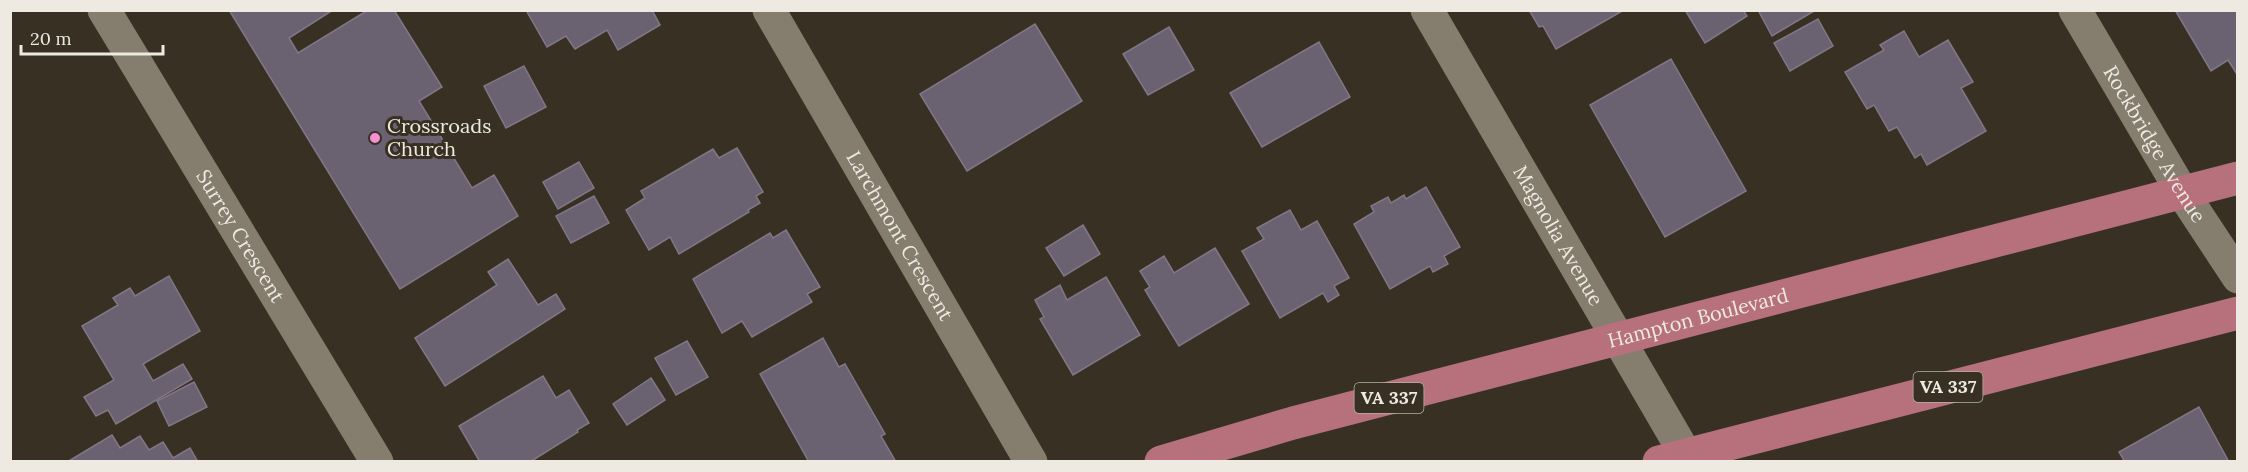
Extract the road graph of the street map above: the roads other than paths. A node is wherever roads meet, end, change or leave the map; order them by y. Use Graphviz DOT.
graph roads {
  1 [pos="104,10"];
  2 [pos="769,10"];
  3 [pos="1427,10"];
  4 [pos="2075,10"];
  5 [pos="2238,178"];
  6 [pos="2182,192"];
  7 [pos="2238,277"];
  8 [pos="2238,313"];
  9 [pos="1619,339"];
  10 [pos="1678,459"];
  11 [pos="377,462"];
  12 [pos="1031,462"];
  13 [pos="1161,462"];
  1 -- 11 [label="street, Surrey Crescent"];
  2 -- 12 [label="street, Larchmont Crescent"];
  3 -- 9 [label="street, Magnolia Avenue"];
  4 -- 6 [label="street, Rockbridge Avenue"];
  5 -- 6 [label="main road, Hampton Boulevard / VA 337"];
  6 -- 7 [label="street, Rockbridge Avenue"];
  6 -- 9 [label="main road, Hampton Boulevard / VA 337"];
  8 -- 10 [label="main road, VA 337"];
  9 -- 10 [label="street, Magnolia Avenue"];
  9 -- 13 [label="main road, Hampton Boulevard / VA 337"];
}
